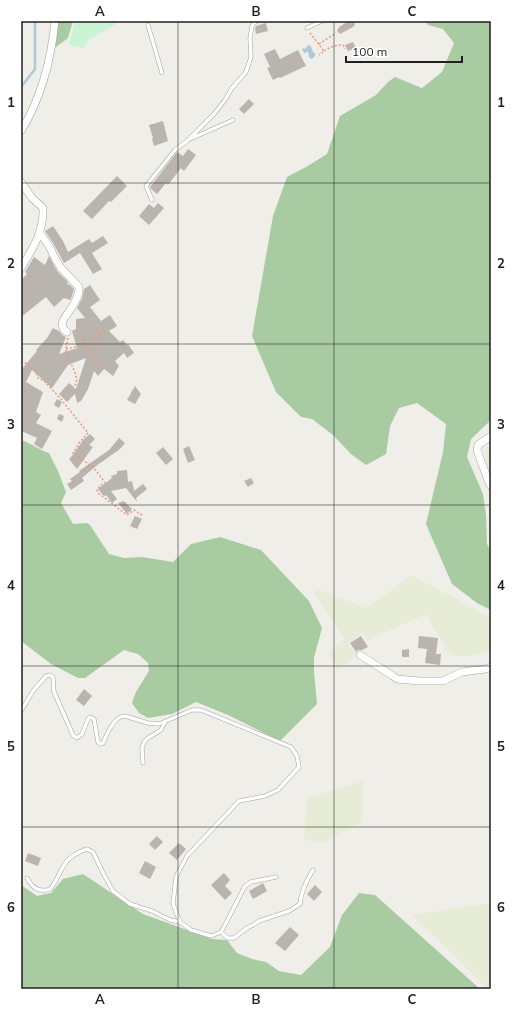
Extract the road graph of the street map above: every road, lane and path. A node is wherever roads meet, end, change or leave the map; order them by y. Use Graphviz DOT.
graph roads {
  1 [pos="55,21"];
  2 [pos="256,21"];
  3 [pos="322,21"];
  4 [pos="148,25"];
  5 [pos="307,28"];
  6 [pos="336,33"];
  7 [pos="318,44"];
  8 [pos="345,49"];
  9 [pos="324,51"];
  10 [pos="319,55"];
  11 [pos="162,73"];
  12 [pos="233,120"];
  13 [pos="21,131"];
  14 [pos="187,141"];
  15 [pos="21,182"];
  16 [pos="152,200"];
  17 [pos="40,233"];
  18 [pos="21,268"];
  19 [pos="93,325"];
  20 [pos="106,329"];
  21 [pos="67,332"];
  22 [pos="100,334"];
  23 [pos="83,335"];
  24 [pos="98,338"];
  25 [pos="103,344"];
  26 [pos="85,346"];
  27 [pos="66,349"];
  28 [pos="21,361"];
  29 [pos="102,367"];
  30 [pos="74,387"];
  31 [pos="491,436"];
  32 [pos="491,486"];
  33 [pos="142,516"];
  34 [pos="360,655"];
  35 [pos="491,667"];
  36 [pos="21,711"];
  37 [pos="166,721"];
  38 [pos="143,763"];
  39 [pos="313,870"];
  40 [pos="276,877"];
  41 [pos="27,878"];
  42 [pos="180,922"];
  43 [pos="221,932"];
  1 -- 13 [label="street"];
  2 -- 14 [label="lane"];
  3 -- 5 [label="lane"];
  4 -- 11 [label="lane"];
  5 -- 7 [label="path"];
  6 -- 7 [label="path"];
  7 -- 9 [label="path"];
  8 -- 9 [label="path"];
  9 -- 10 [label="path"];
  12 -- 14 [label="lane"];
  14 -- 16 [label="lane"];
  15 -- 17 [label="street"];
  17 -- 18 [label="street"];
  17 -- 21 [label="street"];
  19 -- 22 [label="path"];
  20 -- 22 [label="path"];
  21 -- 27 [label="path"];
  22 -- 24 [label="path"];
  23 -- 26 [label="path"];
  24 -- 25 [label="path"];
  24 -- 26 [label="path"];
  26 -- 27 [label="path"];
  26 -- 29 [label="path"];
  27 -- 30 [label="path"];
  28 -- 33 [label="path"];
  31 -- 32 [label="street"];
  34 -- 35 [label="street"];
  36 -- 37 [label="lane"];
  37 -- 38 [label="lane"];
  37 -- 42 [label="lane"];
  39 -- 43 [label="lane"];
  40 -- 43 [label="lane"];
  41 -- 42 [label="lane"];
  42 -- 43 [label="lane"];
}
